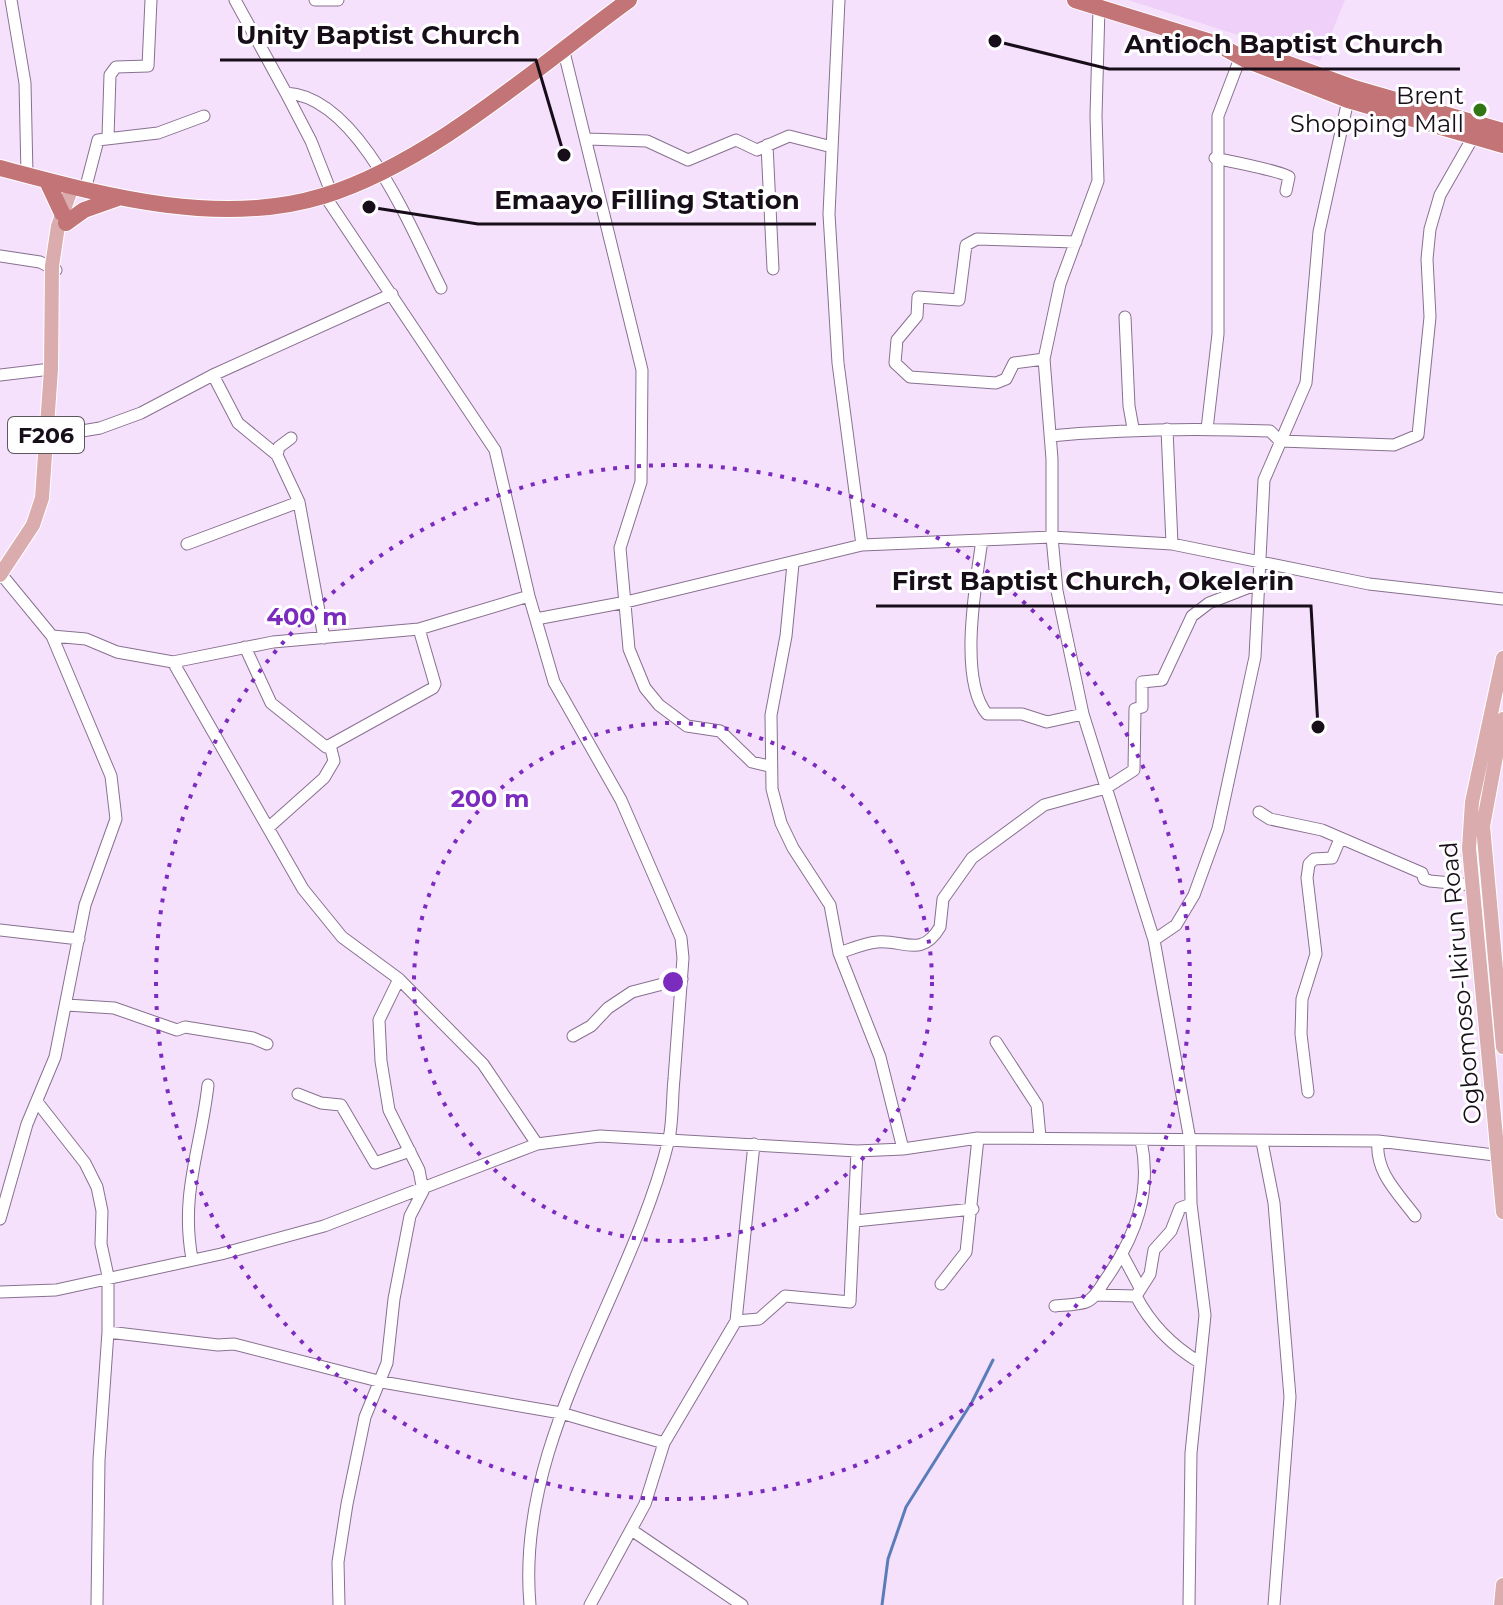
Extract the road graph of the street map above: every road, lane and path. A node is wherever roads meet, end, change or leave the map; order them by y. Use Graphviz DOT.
graph roads {
  1 [pos="11,0"];
  2 [pos="151,0"];
  3 [pos="235,0"];
  4 [pos="315,0"];
  5 [pos="338,0"];
  6 [pos="629,0"];
  7 [pos="839,0"];
  8 [pos="1075,0"];
  9 [pos="1099,7"];
  10 [pos="14,18"];
  11 [pos="0,21"];
  12 [pos="563,48"];
  13 [pos="1237,51"];
  14 [pos="286,93"];
  15 [pos="1348,100"];
  16 [pos="204,116"];
  17 [pos="1503,131"];
  18 [pos="108,137"];
  19 [pos="588,139"];
  20 [pos="1472,139"];
  21 [pos="767,145"];
  22 [pos="1503,145"];
  23 [pos="832,147"];
  24 [pos="1215,158"];
  25 [pos="0,168"];
  26 [pos="379,173"];
  27 [pos="27,175"];
  28 [pos="47,181"];
  29 [pos="78,189"];
  30 [pos="1286,191"];
  31 [pos="328,194"];
  32 [pos="123,197"];
  33 [pos="64,218"];
  34 [pos="1076,242"];
  35 [pos="0,256"];
  36 [pos="773,269"];
  37 [pos="54,274"];
  38 [pos="441,288"];
  39 [pos="392,294"];
  40 [pos="1125,317"];
  41 [pos="1044,359"];
  42 [pos="51,369"];
  43 [pos="0,375"];
  44 [pos="213,375"];
  45 [pos="1133,428"];
  46 [pos="1167,429"];
  47 [pos="1207,429"];
  48 [pos="1050,436"];
  49 [pos="46,437"];
  50 [pos="291,438"];
  51 [pos="1280,441"];
  52 [pos="277,455"];
  53 [pos="299,502"];
  54 [pos="1052,537"];
  55 [pos="982,540"];
  56 [pos="187,544"];
  57 [pos="1172,544"];
  58 [pos="862,545"];
  59 [pos="1262,561"];
  60 [pos="793,564"];
  61 [pos="0,574"];
  62 [pos="1260,583"];
  63 [pos="529,596"];
  64 [pos="1503,599"];
  65 [pos="626,602"];
  66 [pos="536,619"];
  67 [pos="419,629"];
  68 [pos="52,636"];
  69 [pos="324,638"];
  70 [pos="245,647"];
  71 [pos="1503,658"];
  72 [pos="173,662"];
  73 [pos="1083,714"];
  74 [pos="1503,719"];
  75 [pos="330,745"];
  76 [pos="769,766"];
  77 [pos="1106,788"];
  78 [pos="1259,812"];
  79 [pos="268,828"];
  80 [pos="1340,839"];
  81 [pos="1472,885"];
  82 [pos="0,930"];
  83 [pos="79,939"];
  84 [pos="1154,940"];
  85 [pos="839,953"];
  86 [pos="399,979"];
  87 [pos="682,979"];
  88 [pos="67,1005"];
  89 [pos="573,1036"];
  90 [pos="996,1042"];
  91 [pos="267,1044"];
  92 [pos="1503,1047"];
  93 [pos="208,1085"];
  94 [pos="1308,1092"];
  95 [pos="298,1094"];
  96 [pos="38,1103"];
  97 [pos="1040,1137"];
  98 [pos="669,1138"];
  99 [pos="978,1138"];
  100 [pos="1141,1140"];
  101 [pos="1190,1140"];
  102 [pos="1378,1141"];
  103 [pos="1262,1142"];
  104 [pos="537,1144"];
  105 [pos="754,1144"];
  106 [pos="903,1149"];
  107 [pos="410,1151"];
  108 [pos="857,1151"];
  109 [pos="1500,1156"];
  110 [pos="423,1191"];
  111 [pos="1191,1204"];
  112 [pos="973,1209"];
  113 [pos="1503,1212"];
  114 [pos="1415,1216"];
  115 [pos="0,1219"];
  116 [pos="855,1221"];
  117 [pos="1123,1256"];
  118 [pos="192,1259"];
  119 [pos="108,1276"];
  120 [pos="941,1284"];
  121 [pos="1137,1291"];
  122 [pos="0,1292"];
  123 [pos="1095,1295"];
  124 [pos="1055,1306"];
  125 [pos="736,1321"];
  126 [pos="108,1332"];
  127 [pos="1199,1362"];
  128 [pos="382,1382"];
  129 [pos="561,1413"];
  130 [pos="664,1443"];
  131 [pos="633,1531"];
  132 [pos="1503,1585"];
  133 [pos="97,1605"];
  134 [pos="339,1605"];
  135 [pos="530,1605"];
  136 [pos="590,1605"];
  137 [pos="742,1605"];
  138 [pos="1189,1605"];
  139 [pos="1274,1605"];
  140 [pos="1501,1605"];
  1 -- 10 [label="street"];
  2 -- 18 [label="street"];
  3 -- 14 [label="street"];
  4 -- 5 [label="street"];
  6 -- 12 [label="highway"];
  7 -- 23 [label="street"];
  8 -- 9 [label="highway"];
  9 -- 13 [label="highway"];
  9 -- 34 [label="street"];
  10 -- 11 [label="street"];
  10 -- 27 [label="street"];
  12 -- 19 [label="street"];
  12 -- 26 [label="highway"];
  13 -- 15 [label="highway"];
  13 -- 17 [label="highway"];
  13 -- 24 [label="street"];
  14 -- 26 [label="street"];
  14 -- 31 [label="street"];
  15 -- 20 [label="highway"];
  15 -- 51 [label="street"];
  16 -- 18 [label="street"];
  18 -- 29 [label="street"];
  19 -- 21 [label="street"];
  19 -- 65 [label="street"];
  20 -- 22 [label="highway"];
  20 -- 51 [label="street"];
  21 -- 23 [label="street"];
  21 -- 36 [label="street"];
  23 -- 58 [label="street"];
  24 -- 30 [label="street"];
  24 -- 47 [label="street"];
  25 -- 27 [label="highway"];
  26 -- 31 [label="highway"];
  26 -- 38 [label="street"];
  27 -- 28 [label="highway"];
  28 -- 29 [label="highway"];
  28 -- 33 [label="highway"];
  29 -- 32 [label="highway"];
  29 -- 33 [label="main road, F206"];
  31 -- 32 [label="highway"];
  31 -- 39 [label="street"];
  32 -- 33 [label="highway"];
  33 -- 37 [label="main road, F206"];
  34 -- 41 [label="street"];
  34 -- 41 [label="street"];
  35 -- 37 [label="street"];
  37 -- 42 [label="main road, F206"];
  39 -- 44 [label="street"];
  39 -- 63 [label="street"];
  40 -- 45 [label="street"];
  41 -- 48 [label="street"];
  42 -- 43 [label="street"];
  42 -- 49 [label="main road, F206"];
  44 -- 49 [label="street"];
  44 -- 52 [label="street"];
  45 -- 46 [label="street"];
  45 -- 48 [label="street"];
  46 -- 47 [label="street"];
  46 -- 57 [label="street"];
  47 -- 51 [label="street"];
  48 -- 54 [label="street"];
  49 -- 61 [label="main road, F206"];
  50 -- 52 [label="street"];
  51 -- 59 [label="street"];
  52 -- 53 [label="street"];
  53 -- 56 [label="street"];
  53 -- 69 [label="street"];
  54 -- 55 [label="street"];
  54 -- 57 [label="street"];
  54 -- 73 [label="street"];
  55 -- 58 [label="street"];
  55 -- 73 [label="street"];
  57 -- 59 [label="street"];
  58 -- 60 [label="street"];
  59 -- 62 [label="street"];
  59 -- 64 [label="street"];
  60 -- 65 [label="street"];
  60 -- 76 [label="street"];
  61 -- 68 [label="street"];
  62 -- 77 [label="street"];
  62 -- 84 [label="street"];
  63 -- 66 [label="street"];
  63 -- 67 [label="street"];
  65 -- 66 [label="street"];
  65 -- 76 [label="street"];
  66 -- 87 [label="street"];
  67 -- 69 [label="street"];
  67 -- 75 [label="street"];
  68 -- 72 [label="street"];
  68 -- 83 [label="street"];
  69 -- 70 [label="street"];
  70 -- 72 [label="street"];
  70 -- 75 [label="street"];
  71 -- 81 [label="main road, Ogbomoso-Ikirun Road"];
  72 -- 79 [label="street"];
  73 -- 77 [label="street"];
  74 -- 92 [label="main road, Ogbomoso-Ikirun Road"];
  75 -- 79 [label="street"];
  76 -- 85 [label="street"];
  77 -- 84 [label="street"];
  77 -- 85 [label="street"];
  78 -- 80 [label="street"];
  79 -- 86 [label="street"];
  80 -- 81 [label="street"];
  80 -- 94 [label="street"];
  81 -- 109 [label="main road, Ogbomoso-Ikirun Road"];
  82 -- 83 [label="street"];
  83 -- 88 [label="street"];
  84 -- 101 [label="street"];
  85 -- 106 [label="street"];
  86 -- 104 [label="street"];
  86 -- 107 [label="street"];
  87 -- 89 [label="street"];
  87 -- 98 [label="street"];
  88 -- 91 [label="street"];
  88 -- 96 [label="street"];
  90 -- 97 [label="street"];
  93 -- 118 [label="street"];
  95 -- 107 [label="street"];
  96 -- 115 [label="street"];
  96 -- 119 [label="street"];
  97 -- 99 [label="street"];
  97 -- 100 [label="street"];
  98 -- 104 [label="street"];
  98 -- 105 [label="street"];
  98 -- 129 [label="street"];
  99 -- 106 [label="street"];
  99 -- 112 [label="street"];
  100 -- 101 [label="street"];
  100 -- 117 [label="street"];
  101 -- 103 [label="street"];
  101 -- 111 [label="street"];
  102 -- 103 [label="street"];
  102 -- 109 [label="street"];
  102 -- 114 [label="street"];
  103 -- 139 [label="street"];
  104 -- 110 [label="street"];
  105 -- 108 [label="street"];
  105 -- 125 [label="street"];
  106 -- 108 [label="street"];
  107 -- 110 [label="street"];
  108 -- 116 [label="street"];
  109 -- 113 [label="main road, Ogbomoso-Ikirun Road"];
  110 -- 118 [label="street"];
  110 -- 128 [label="street"];
  111 -- 121 [label="street"];
  111 -- 127 [label="street"];
  112 -- 116 [label="street"];
  112 -- 120 [label="street"];
  116 -- 125 [label="street"];
  117 -- 121 [label="street"];
  117 -- 123 [label="street"];
  118 -- 119 [label="street"];
  119 -- 122 [label="street"];
  119 -- 126 [label="street"];
  121 -- 123 [label="street"];
  121 -- 127 [label="street"];
  123 -- 124 [label="street"];
  125 -- 130 [label="street"];
  126 -- 128 [label="street"];
  126 -- 133 [label="street"];
  127 -- 138 [label="street"];
  128 -- 129 [label="street"];
  128 -- 134 [label="street"];
  129 -- 130 [label="street"];
  129 -- 135 [label="street"];
  130 -- 131 [label="street"];
  131 -- 136 [label="street"];
  131 -- 137 [label="street"];
  132 -- 140 [label="main road"];
}
